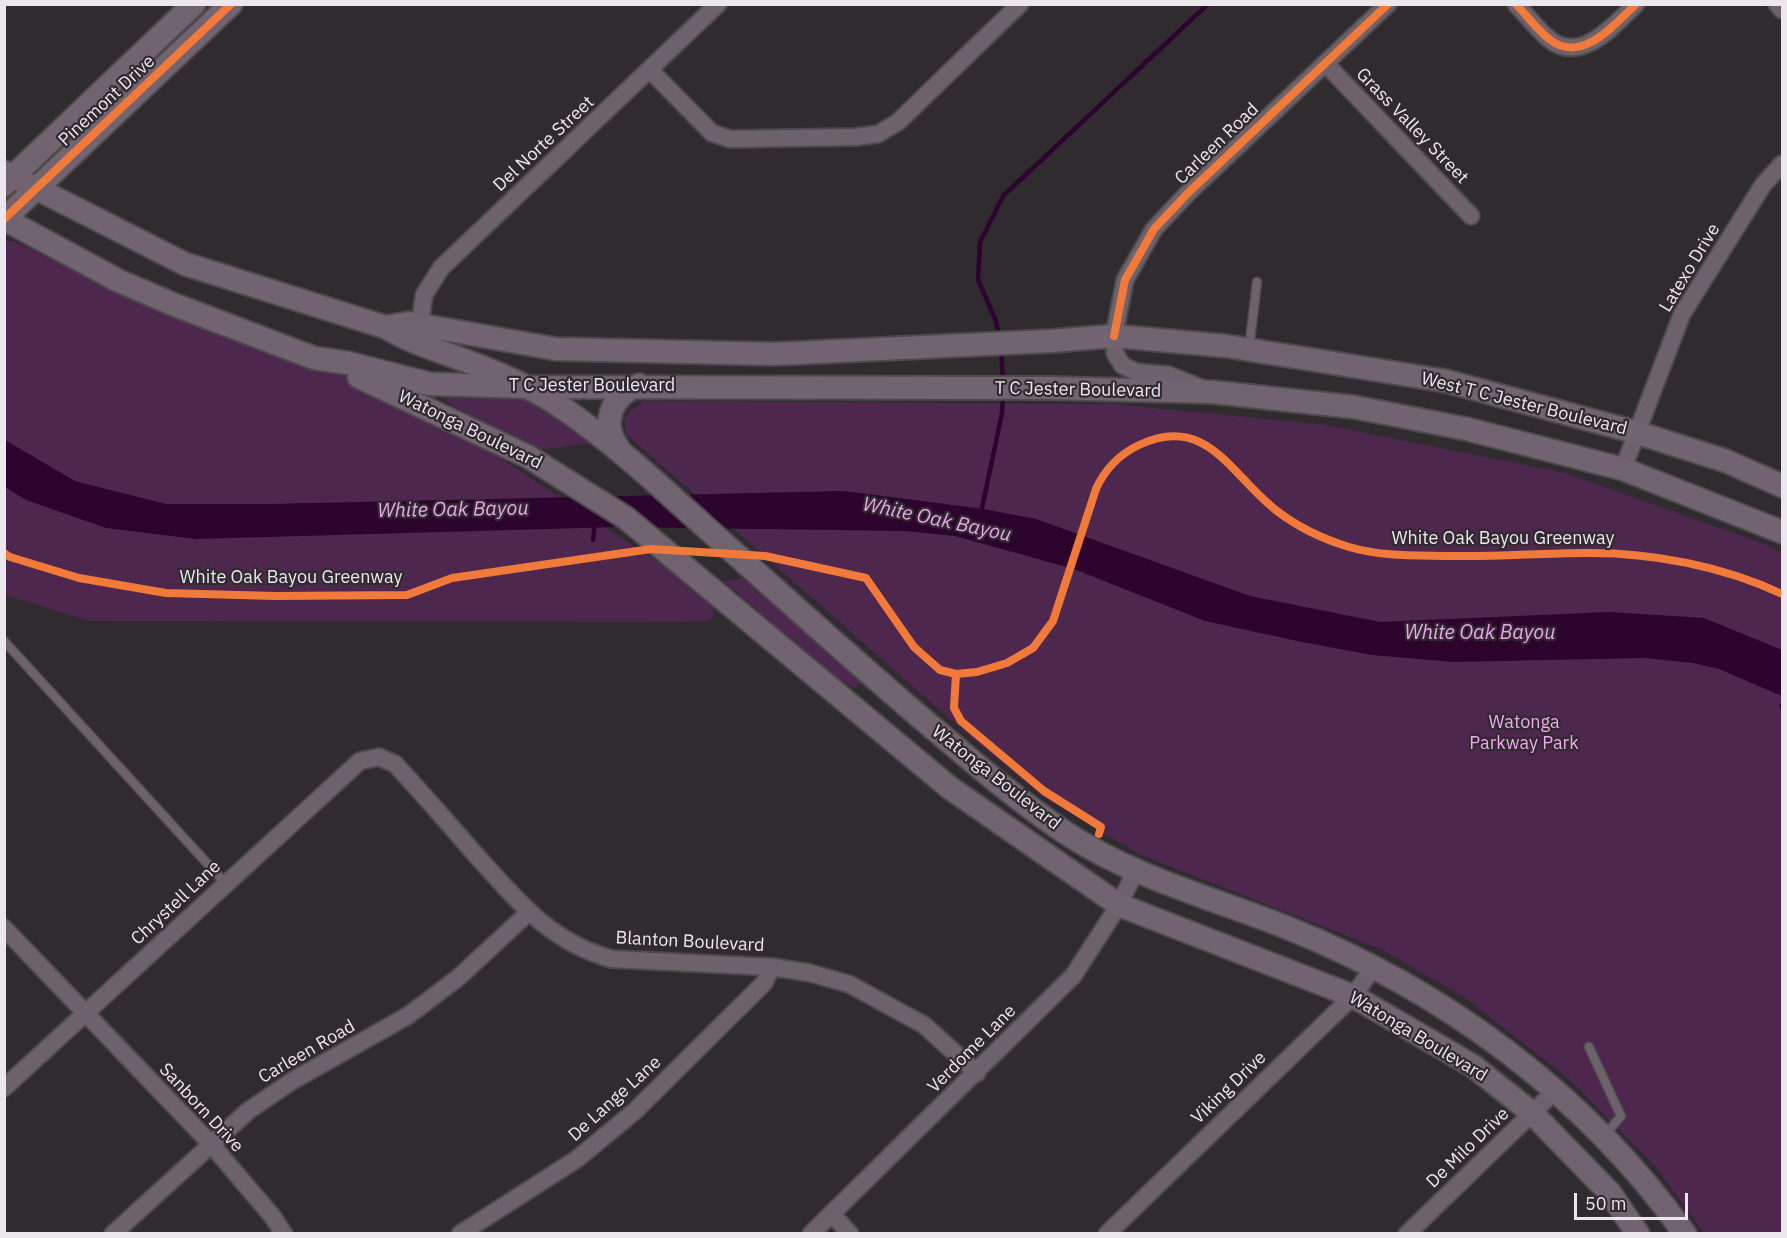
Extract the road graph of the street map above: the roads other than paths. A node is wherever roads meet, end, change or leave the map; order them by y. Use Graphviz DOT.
graph roads {
  1 [pos="195,4"];
  2 [pos="231,4"];
  3 [pos="718,4"];
  4 [pos="1020,4"];
  5 [pos="1388,4"];
  6 [pos="1516,4"];
  7 [pos="1636,4"];
  8 [pos="1777,4"];
  9 [pos="1782,10"];
  10 [pos="213,22"];
  11 [pos="1325,63"];
  12 [pos="650,70"];
  13 [pos="1782,164"];
  14 [pos="7,178"];
  15 [pos="36,189"];
  16 [pos="1471,216"];
  17 [pos="5,219"];
  18 [pos="1257,282"];
  19 [pos="420,325"];
  20 [pos="385,327"];
  21 [pos="1114,336"];
  22 [pos="1249,350"];
  23 [pos="774,354"];
  24 [pos="314,358"];
  25 [pos="639,385"];
  26 [pos="530,387"];
  27 [pos="772,387"];
  28 [pos="1212,392"];
  29 [pos="1635,432"];
  30 [pos="620,450"];
  31 [pos="1623,469"];
  32 [pos="1782,486"];
  33 [pos="1782,532"];
  34 [pos="4,641"];
  35 [pos="884,688"];
  36 [pos="862,714"];
  37 [pos="379,757"];
  38 [pos="1135,872"];
  39 [pos="226,884"];
  40 [pos="1119,905"];
  41 [pos="528,913"];
  42 [pos="4,927"];
  43 [pos="772,966"];
  44 [pos="1374,967"];
  45 [pos="1353,996"];
  46 [pos="85,1013"];
  47 [pos="1589,1047"];
  48 [pos="977,1072"];
  49 [pos="4,1088"];
  50 [pos="1556,1090"];
  51 [pos="1532,1113"];
  52 [pos="1603,1137"];
  53 [pos="210,1143"];
  54 [pos="832,1214"];
  55 [pos="113,1233"];
  56 [pos="284,1233"];
  57 [pos="460,1233"];
  58 [pos="811,1233"];
  59 [pos="850,1233"];
  60 [pos="1107,1233"];
  61 [pos="1407,1233"];
  62 [pos="1638,1233"];
  63 [pos="1685,1233"];
  1 -- 10 [label="main road"];
  1 -- 14 [label="main road, Pinemont Drive"];
  2 -- 10 [label="main road, Pinemont Drive"];
  3 -- 12 [label="street, Del Norte Street"];
  4 -- 12 [label="street"];
  5 -- 11 [label="street, Carleen Road"];
  6 -- 7 [label="street"];
  8 -- 9 [label="street"];
  10 -- 15 [label="main road, Pinemont Drive"];
  11 -- 16 [label="street, Grass Valley Street"];
  11 -- 21 [label="street, Carleen Road"];
  12 -- 19 [label="street, Del Norte Street"];
  13 -- 29 [label="street, Latexo Drive"];
  14 -- 15 [label="main road, T C Jester Boulevard"];
  15 -- 17 [label="main road, Pinemont Drive"];
  15 -- 20 [label="main road, T C Jester Boulevard"];
  17 -- 24 [label="main road, T C Jester Boulevard"];
  18 -- 22 [label="lane"];
  19 -- 20 [label="main road, T C Jester Boulevard"];
  19 -- 23 [label="main road, T C Jester Boulevard"];
  20 -- 26 [label="main road, Watonga Boulevard"];
  21 -- 22 [label="main road, West T C Jester Boulevard"];
  21 -- 23 [label="main road, T C Jester Boulevard"];
  21 -- 28 [label="street, Carleen Road"];
  22 -- 29 [label="main road, West T C Jester Boulevard"];
  23 -- 27 [label="main road"];
  24 -- 26 [label="main road, T C Jester Boulevard"];
  24 -- 36 [label="main road, Watonga Boulevard"];
  25 -- 26 [label="main road, T C Jester Boulevard"];
  25 -- 27 [label="main road, T C Jester Boulevard"];
  25 -- 30 [label="main road"];
  26 -- 30 [label="main road, Watonga Boulevard"];
  27 -- 28 [label="main road, T C Jester Boulevard"];
  28 -- 31 [label="main road"];
  29 -- 31 [label="street, Latexo Drive"];
  29 -- 32 [label="main road, West T C Jester Boulevard"];
  30 -- 35 [label="main road, Watonga Boulevard"];
  31 -- 33 [label="main road"];
  34 -- 39 [label="lane"];
  35 -- 36 [label="main road"];
  35 -- 38 [label="main road, Watonga Boulevard"];
  36 -- 40 [label="main road, Watonga Boulevard"];
  37 -- 39 [label="street, Chrystell Lane"];
  37 -- 41 [label="street, Blanton Boulevard"];
  38 -- 40 [label="street, Verdome Lane"];
  38 -- 44 [label="main road, Watonga Boulevard"];
  39 -- 46 [label="street, Chrystell Lane"];
  40 -- 45 [label="main road, Watonga Boulevard"];
  40 -- 48 [label="street, Verdome Lane"];
  41 -- 43 [label="street, Blanton Boulevard"];
  41 -- 53 [label="street, Carleen Road"];
  42 -- 46 [label="street, Sanborn Drive"];
  43 -- 48 [label="street, Blanton Boulevard"];
  43 -- 57 [label="street, De Lange Lane"];
  44 -- 45 [label="street, Viking Drive"];
  44 -- 50 [label="main road, Watonga Boulevard"];
  45 -- 51 [label="main road, Watonga Boulevard"];
  45 -- 60 [label="street, Viking Drive"];
  46 -- 49 [label="street, Chrystell Lane"];
  46 -- 53 [label="street, Sanborn Drive"];
  47 -- 52 [label="lane"];
  48 -- 54 [label="street, Verdome Lane"];
  50 -- 51 [label="street, De Milo Drive"];
  50 -- 52 [label="main road, Watonga Boulevard"];
  51 -- 61 [label="street, De Milo Drive"];
  51 -- 62 [label="main road, Watonga Boulevard"];
  52 -- 63 [label="main road, Watonga Boulevard"];
  53 -- 55 [label="street, Carleen Road"];
  53 -- 56 [label="street, Sanborn Drive"];
  54 -- 58 [label="street, Verdome Lane"];
  54 -- 59 [label="street"];
}
